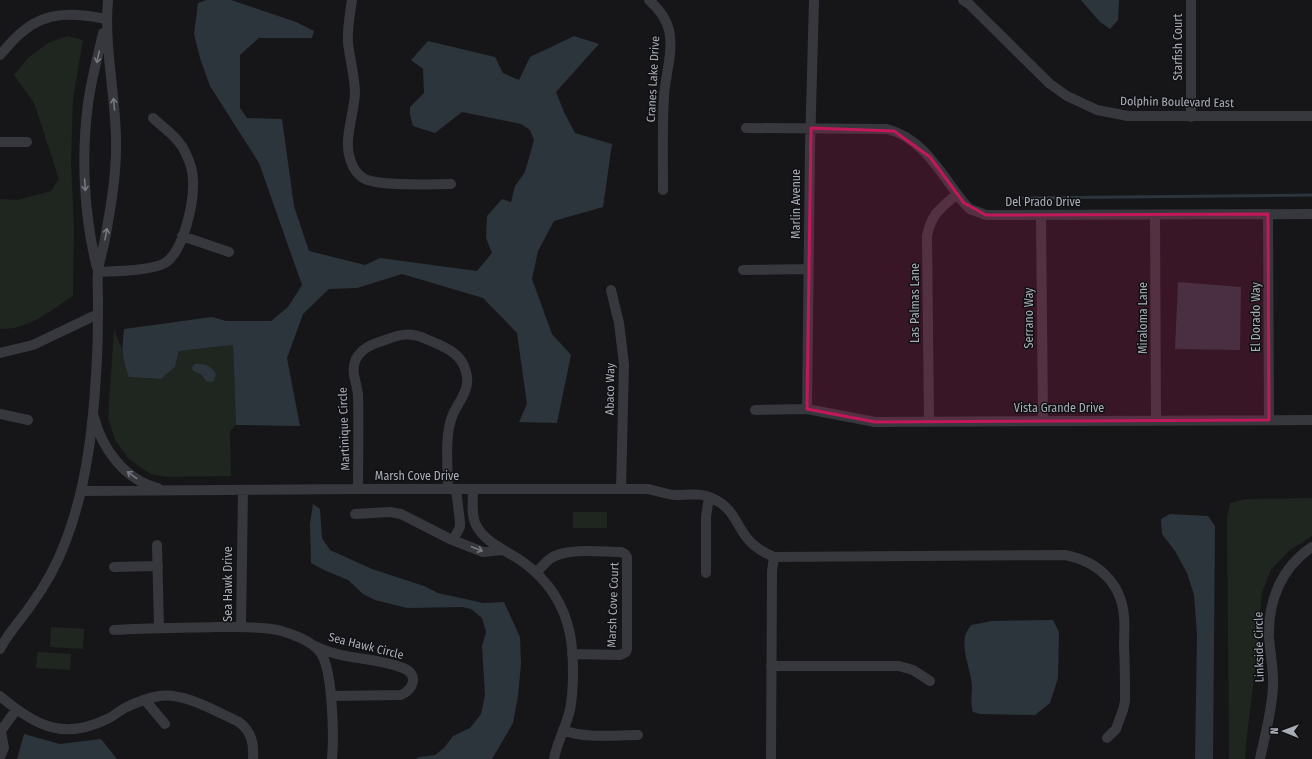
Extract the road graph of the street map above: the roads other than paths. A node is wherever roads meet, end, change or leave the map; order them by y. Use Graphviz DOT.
graph roads {
  1 [pos="108,0"];
  2 [pos="352,0"];
  3 [pos="649,0"];
  4 [pos="814,0"];
  5 [pos="963,0"];
  6 [pos="1190,0"];
  7 [pos="106,19"];
  8 [pos="0,55"];
  9 [pos="1312,116"];
  10 [pos="1191,117"];
  11 [pos="153,118"];
  12 [pos="746,128"];
  13 [pos="811,128"];
  14 [pos="0,142"];
  15 [pos="27,142"];
  16 [pos="451,184"];
  17 [pos="662,190"];
  18 [pos="957,194"];
  19 [pos="1268,214"];
  20 [pos="1312,214"];
  21 [pos="1041,215"];
  22 [pos="1155,215"];
  23 [pos="182,236"];
  24 [pos="229,252"];
  25 [pos="809,269"];
  26 [pos="743,270"];
  27 [pos="98,272"];
  28 [pos="611,290"];
  29 [pos="98,314"];
  30 [pos="0,353"];
  31 [pos="807,408"];
  32 [pos="755,410"];
  33 [pos="92,413"];
  34 [pos="0,414"];
  35 [pos="28,420"];
  36 [pos="1269,420"];
  37 [pos="1312,420"];
  38 [pos="1043,421"];
  39 [pos="1156,421"];
  40 [pos="929,422"];
  41 [pos="358,489"];
  42 [pos="452,489"];
  43 [pos="474,489"];
  44 [pos="621,489"];
  45 [pos="168,490"];
  46 [pos="243,490"];
  47 [pos="81,491"];
  48 [pos="709,497"];
  49 [pos="355,514"];
  50 [pos="460,524"];
  51 [pos="476,524"];
  52 [pos="453,540"];
  53 [pos="157,545"];
  54 [pos="1312,547"];
  55 [pos="502,550"];
  56 [pos="774,557"];
  57 [pos="158,566"];
  58 [pos="114,567"];
  59 [pos="536,573"];
  60 [pos="706,573"];
  61 [pos="241,627"];
  62 [pos="158,628"];
  63 [pos="114,630"];
  64 [pos="3,639"];
  65 [pos="313,644"];
  66 [pos="0,649"];
  67 [pos="572,654"];
  68 [pos="771,666"];
  69 [pos="930,681"];
  70 [pos="0,696"];
  71 [pos="331,696"];
  72 [pos="145,700"];
  73 [pos="16,710"];
  74 [pos="165,724"];
  75 [pos="563,730"];
  76 [pos="1,732"];
  77 [pos="638,735"];
  78 [pos="1107,738"];
  79 [pos="0,757"];
  80 [pos="253,759"];
  81 [pos="332,759"];
  82 [pos="554,759"];
  83 [pos="771,759"];
  84 [pos="1260,759"];
  1 -- 7 [label="street"];
  2 -- 16 [label="street"];
  3 -- 17 [label="street, Cranes Lake Drive"];
  4 -- 13 [label="street, Marlin Avenue"];
  5 -- 10 [label="street, Dolphin Boulevard East"];
  6 -- 10 [label="street, Starfish Court"];
  7 -- 8 [label="street"];
  27 -- 7 [label="street, one-way"];
  7 -- 27 [label="street, one-way"];
  9 -- 10 [label="street, Dolphin Boulevard East"];
  11 -- 23 [label="street"];
  12 -- 13 [label="street, Del Prado Drive"];
  13 -- 18 [label="street, Del Prado Drive"];
  13 -- 25 [label="street, Marlin Avenue"];
  14 -- 15 [label="street"];
  18 -- 21 [label="street, Del Prado Drive"];
  18 -- 40 [label="street, Las Palmas Lane"];
  19 -- 20 [label="street, Del Prado Drive"];
  19 -- 22 [label="street, Del Prado Drive"];
  19 -- 36 [label="street, El Dorado Way"];
  21 -- 22 [label="street, Del Prado Drive"];
  21 -- 38 [label="street, Serrano Way"];
  22 -- 39 [label="street, Miraloma Lane"];
  23 -- 24 [label="street"];
  23 -- 27 [label="street"];
  25 -- 26 [label="street"];
  25 -- 31 [label="street, Marlin Avenue"];
  27 -- 29 [label="street"];
  28 -- 44 [label="street, Abaco Way"];
  29 -- 30 [label="street"];
  29 -- 33 [label="street"];
  31 -- 32 [label="street, Vista Grande Drive"];
  31 -- 40 [label="street, Vista Grande Drive"];
  45 -- 33 [label="street, Marsh Cove Drive, one-way"];
  33 -- 47 [label="street"];
  34 -- 35 [label="street"];
  36 -- 37 [label="street, Vista Grande Drive"];
  36 -- 39 [label="street, Vista Grande Drive"];
  38 -- 39 [label="street, Vista Grande Drive"];
  38 -- 40 [label="street, Vista Grande Drive"];
  41 -- 42 [label="street, Marsh Cove Drive"];
  41 -- 42 [label="street, Martinique Circle"];
  41 -- 46 [label="street, Marsh Cove Drive"];
  42 -- 43 [label="street, Marsh Cove Drive"];
  42 -- 50 [label="street, Martinique Circle"];
  43 -- 44 [label="street, Marsh Cove Drive"];
  43 -- 51 [label="street"];
  44 -- 48 [label="street, Marsh Cove Drive"];
  45 -- 46 [label="street, Marsh Cove Drive"];
  45 -- 47 [label="street, Marsh Cove Drive"];
  46 -- 61 [label="street, Sea Hawk Drive"];
  47 -- 64 [label="street"];
  48 -- 56 [label="street"];
  48 -- 60 [label="street"];
  49 -- 52 [label="street"];
  50 -- 51 [label="street"];
  50 -- 52 [label="street"];
  51 -- 55 [label="street"];
  52 -- 55 [label="street, one-way"];
  53 -- 57 [label="street"];
  54 -- 84 [label="street, Linkside Circle"];
  55 -- 59 [label="street"];
  56 -- 68 [label="street"];
  56 -- 78 [label="street"];
  57 -- 58 [label="street"];
  57 -- 62 [label="street"];
  59 -- 67 [label="street"];
  59 -- 67 [label="street, Marsh Cove Court"];
  61 -- 62 [label="street"];
  61 -- 65 [label="street, Sea Hawk Drive"];
  62 -- 63 [label="street"];
  64 -- 66 [label="street"];
  65 -- 71 [label="street, Sea Hawk Drive"];
  65 -- 71 [label="street, Sea Hawk Circle"];
  67 -- 75 [label="street"];
  68 -- 69 [label="street"];
  68 -- 83 [label="street"];
  70 -- 73 [label="street"];
  71 -- 81 [label="street, Sea Hawk Drive"];
  72 -- 73 [label="street"];
  72 -- 74 [label="street"];
  72 -- 80 [label="street"];
  73 -- 76 [label="street"];
  75 -- 77 [label="street"];
  75 -- 82 [label="street"];
  76 -- 79 [label="street"];
}
